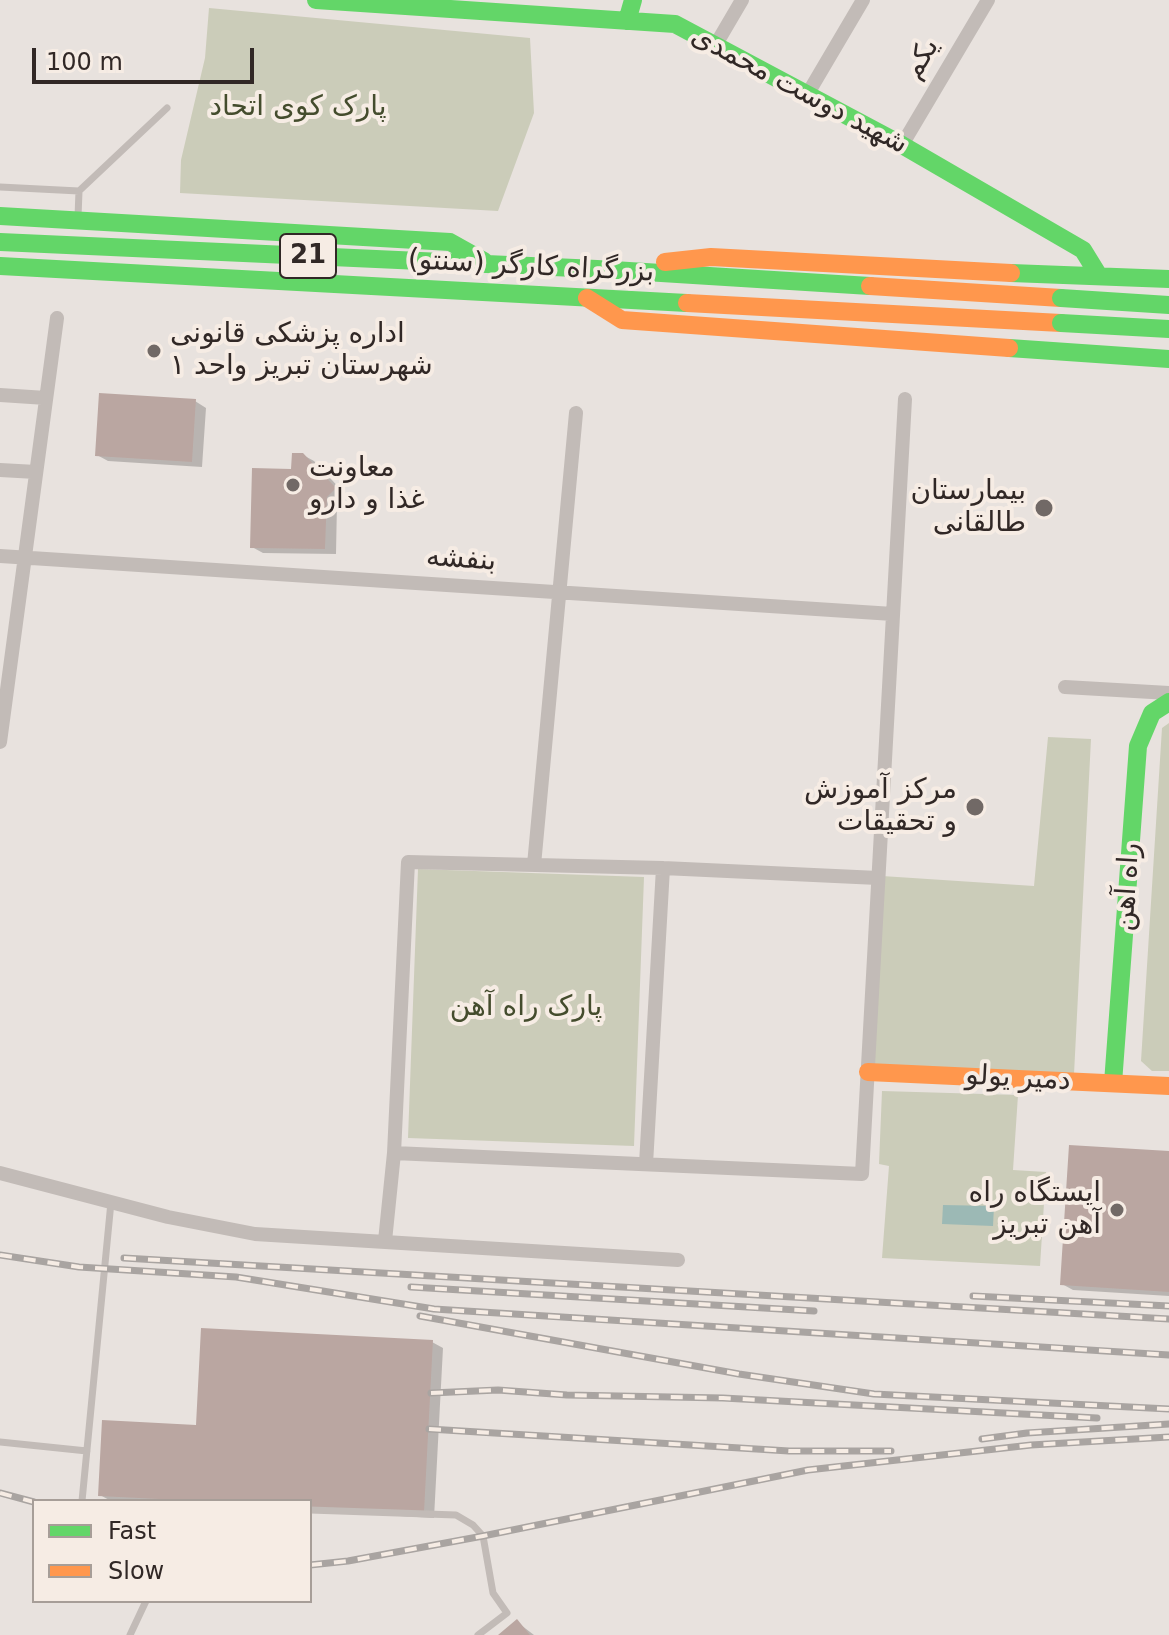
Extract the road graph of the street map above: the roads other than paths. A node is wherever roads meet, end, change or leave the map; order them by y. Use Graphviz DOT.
graph roads {
  1 [pos="316,0"];
  2 [pos="633,0"];
  3 [pos="742,0"];
  4 [pos="863,0"];
  5 [pos="988,0"];
  6 [pos="412,3"];
  7 [pos="627,21"];
  8 [pos="715,46"];
  9 [pos="807,95"];
  10 [pos="167,108"];
  11 [pos="902,145"];
  12 [pos="0,187"];
  13 [pos="79,191"];
  14 [pos="0,216"];
  15 [pos="78,220"];
  16 [pos="0,242"];
  17 [pos="491,265"];
  18 [pos="0,266"];
  19 [pos="597,269"];
  20 [pos="1099,276"];
  21 [pos="1169,279"];
  22 [pos="584,296"];
  23 [pos="1169,305"];
  24 [pos="57,318"];
  25 [pos="1169,329"];
  26 [pos="1074,353"];
  27 [pos="1169,359"];
  28 [pos="0,395"];
  29 [pos="46,398"];
  30 [pos="905,399"];
  31 [pos="576,413"];
  32 [pos="0,470"];
  33 [pos="36,472"];
  34 [pos="0,556"];
  35 [pos="25,558"];
  36 [pos="559,593"];
  37 [pos="893,614"];
  38 [pos="6,650"];
  39 [pos="1065,687"];
  40 [pos="1169,693"];
  41 [pos="1169,702"];
  42 [pos="0,738"];
  43 [pos="534,865"];
  44 [pos="663,868"];
  45 [pos="878,878"];
  46 [pos="868,1072"];
  47 [pos="1113,1083"];
  48 [pos="1169,1086"];
  49 [pos="394,1153"];
  50 [pos="646,1164"];
  51 [pos="0,1173"];
  52 [pos="111,1202"];
  53 [pos="385,1241"];
  54 [pos="678,1260"];
  55 [pos="0,1442"];
  56 [pos="87,1451"];
  57 [pos="82,1499"];
  58 [pos="312,1510"];
  59 [pos="145,1603"];
  60 [pos="130,1635"];
  61 [pos="478,1635"];
  1 -- 6 [label="main road, شهید دوست محمدی"];
  2 -- 7 [label="main road"];
  3 -- 8 [label="street"];
  4 -- 9 [label="street"];
  5 -- 11 [label="street, یکم"];
  6 -- 7 [label="main road, شهید دوست محمدی"];
  7 -- 8 [label="main road, شهید دوست محمدی"];
  8 -- 9 [label="main road, شهید دوست محمدی"];
  9 -- 11 [label="main road, شهید دوست محمدی"];
  10 -- 13 [label="lane"];
  11 -- 20 [label="main road, شهید دوست محمدی"];
  12 -- 13 [label="lane"];
  13 -- 15 [label="lane"];
  14 -- 15 [label="main road"];
  15 -- 17 [label="main road"];
  16 -- 17 [label="main road, بزرگراه کارگر (سنتو) / 21"];
  17 -- 19 [label="main road, بزرگراه کارگر (سنتو) / 21"];
  18 -- 22 [label="main road, بزرگراه کارگر (سنتو) / 21"];
  19 -- 20 [label="main road, 21"];
  19 -- 23 [label="main road, بزرگراه کارگر (سنتو) / 21, bridge"];
  20 -- 21 [label="main road, 21"];
  20 -- 26 [label="main road"];
  22 -- 25 [label="main road, بزرگراه کارگر (سنتو) / 21, bridge"];
  22 -- 26 [label="main road"];
  24 -- 29 [label="street"];
  26 -- 27 [label="main road"];
  28 -- 29 [label="street"];
  29 -- 33 [label="street"];
  30 -- 37 [label="street"];
  31 -- 36 [label="street"];
  32 -- 33 [label="street"];
  33 -- 35 [label="street"];
  34 -- 35 [label="street, بنفشه"];
  35 -- 36 [label="street, بنفشه"];
  35 -- 38 [label="street"];
  36 -- 37 [label="street, بنفشه"];
  36 -- 43 [label="street"];
  37 -- 45 [label="street"];
  38 -- 42 [label="street"];
  39 -- 40 [label="street"];
  41 -- 47 [label="main road, راه آهن"];
  43 -- 44 [label="street"];
  43 -- 49 [label="street"];
  44 -- 45 [label="street"];
  44 -- 50 [label="street"];
  45 -- 46 [label="street"];
  46 -- 47 [label="main road, دمیر یولو"];
  46 -- 50 [label="street"];
  47 -- 48 [label="main road, دمیر یولو"];
  49 -- 50 [label="street"];
  49 -- 53 [label="street"];
  51 -- 52 [label="street"];
  52 -- 53 [label="street"];
  52 -- 56 [label="lane"];
  53 -- 54 [label="street"];
  55 -- 56 [label="lane"];
  56 -- 57 [label="lane"];
  58 -- 61 [label="lane"];
  59 -- 60 [label="lane"];
}
